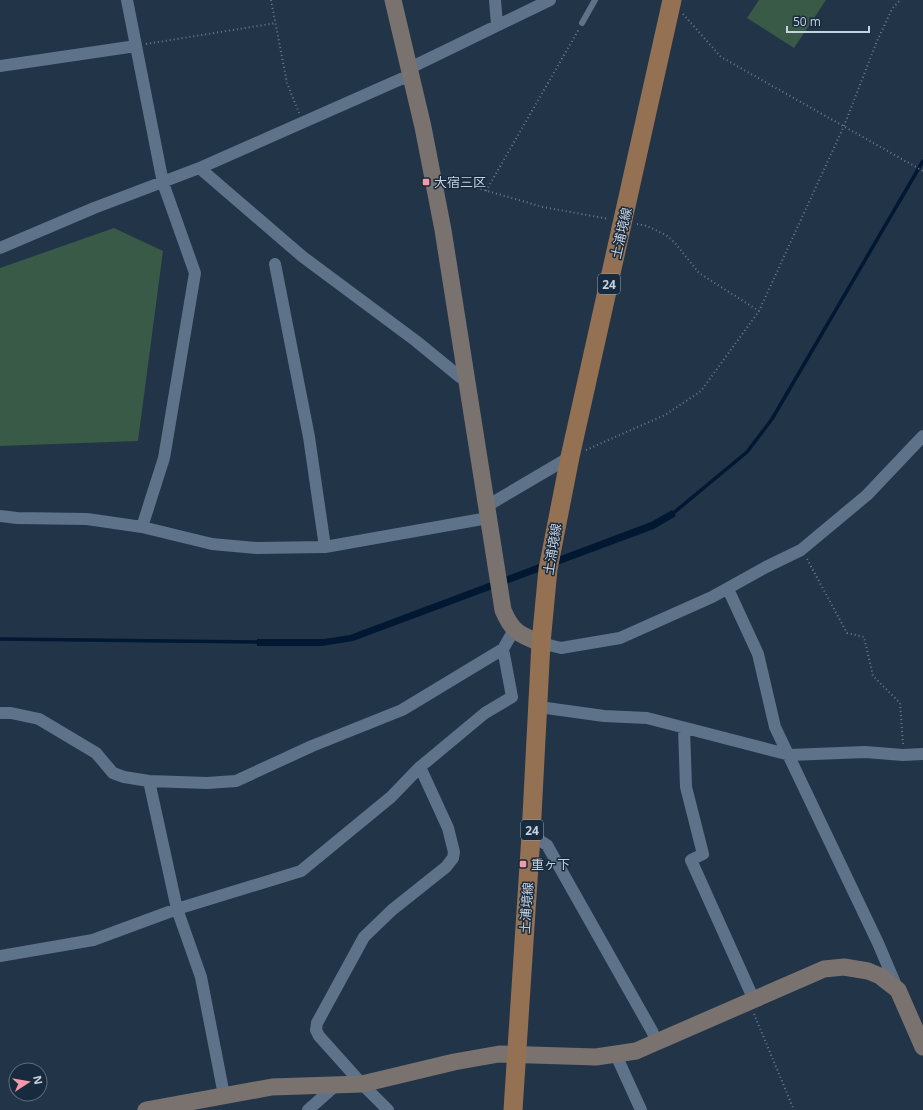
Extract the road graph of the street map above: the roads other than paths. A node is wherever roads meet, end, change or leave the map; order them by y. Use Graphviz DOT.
graph roads {
  1 [pos="127,0"];
  2 [pos="394,0"];
  3 [pos="496,0"];
  4 [pos="550,0"];
  5 [pos="595,0"];
  6 [pos="671,0"];
  7 [pos="582,23"];
  8 [pos="498,24"];
  9 [pos="136,46"];
  10 [pos="0,66"];
  11 [pos="410,72"];
  12 [pos="202,167"];
  13 [pos="163,183"];
  14 [pos="0,248"];
  15 [pos="275,264"];
  16 [pos="467,376"];
  17 [pos="923,436"];
  18 [pos="570,457"];
  19 [pos="487,511"];
  20 [pos="0,516"];
  21 [pos="142,527"];
  22 [pos="325,547"];
  23 [pos="728,588"];
  24 [pos="514,630"];
  25 [pos="541,643"];
  26 [pos="503,649"];
  27 [pos="539,707"];
  28 [pos="0,713"];
  29 [pos="684,728"];
  30 [pos="923,754"];
  31 [pos="790,755"];
  32 [pos="420,767"];
  33 [pos="149,781"];
  34 [pos="531,834"];
  35 [pos="177,909"];
  36 [pos="0,956"];
  37 [pos="898,990"];
  38 [pos="751,1001"];
  39 [pos="657,1043"];
  40 [pos="923,1047"];
  41 [pos="516,1054"];
  42 [pos="616,1055"];
  43 [pos="362,1084"];
  44 [pos="335,1086"];
  45 [pos="224,1095"];
  46 [pos="146,1110"];
  47 [pos="308,1110"];
  48 [pos="388,1110"];
  49 [pos="513,1110"];
  50 [pos="641,1110"];
  1 -- 9 [label="street"];
  2 -- 11 [label="street"];
  3 -- 8 [label="street"];
  4 -- 8 [label="street"];
  5 -- 7 [label="lane"];
  6 -- 18 [label="main road, 土浦境線 / 24"];
  8 -- 11 [label="street"];
  9 -- 10 [label="street"];
  9 -- 13 [label="street"];
  11 -- 12 [label="street"];
  11 -- 16 [label="street"];
  12 -- 13 [label="street"];
  12 -- 16 [label="street"];
  13 -- 14 [label="street"];
  13 -- 21 [label="street"];
  15 -- 22 [label="street"];
  16 -- 19 [label="street"];
  17 -- 23 [label="street"];
  18 -- 19 [label="street"];
  18 -- 25 [label="main road, 土浦境線 / 24"];
  19 -- 22 [label="street"];
  19 -- 24 [label="street"];
  20 -- 21 [label="street"];
  21 -- 22 [label="street"];
  23 -- 25 [label="street"];
  23 -- 31 [label="street"];
  24 -- 25 [label="street"];
  24 -- 26 [label="street"];
  25 -- 27 [label="main road, 土浦境線 / 24"];
  26 -- 32 [label="street"];
  26 -- 33 [label="street"];
  27 -- 29 [label="street"];
  27 -- 34 [label="main road, 土浦境線 / 24"];
  28 -- 33 [label="street"];
  29 -- 31 [label="street"];
  29 -- 38 [label="street"];
  30 -- 31 [label="street"];
  31 -- 37 [label="street"];
  32 -- 35 [label="street"];
  32 -- 43 [label="street"];
  33 -- 35 [label="street"];
  34 -- 39 [label="street"];
  34 -- 41 [label="main road, 土浦境線 / 24"];
  35 -- 36 [label="street"];
  35 -- 45 [label="street"];
  37 -- 38 [label="street"];
  37 -- 40 [label="street"];
  38 -- 39 [label="street"];
  39 -- 42 [label="street"];
  41 -- 42 [label="street"];
  41 -- 43 [label="street"];
  41 -- 49 [label="main road, 土浦境線 / 24"];
  42 -- 50 [label="street"];
  43 -- 44 [label="street"];
  43 -- 48 [label="street"];
  44 -- 45 [label="street"];
  44 -- 47 [label="street"];
  45 -- 46 [label="street"];
}
